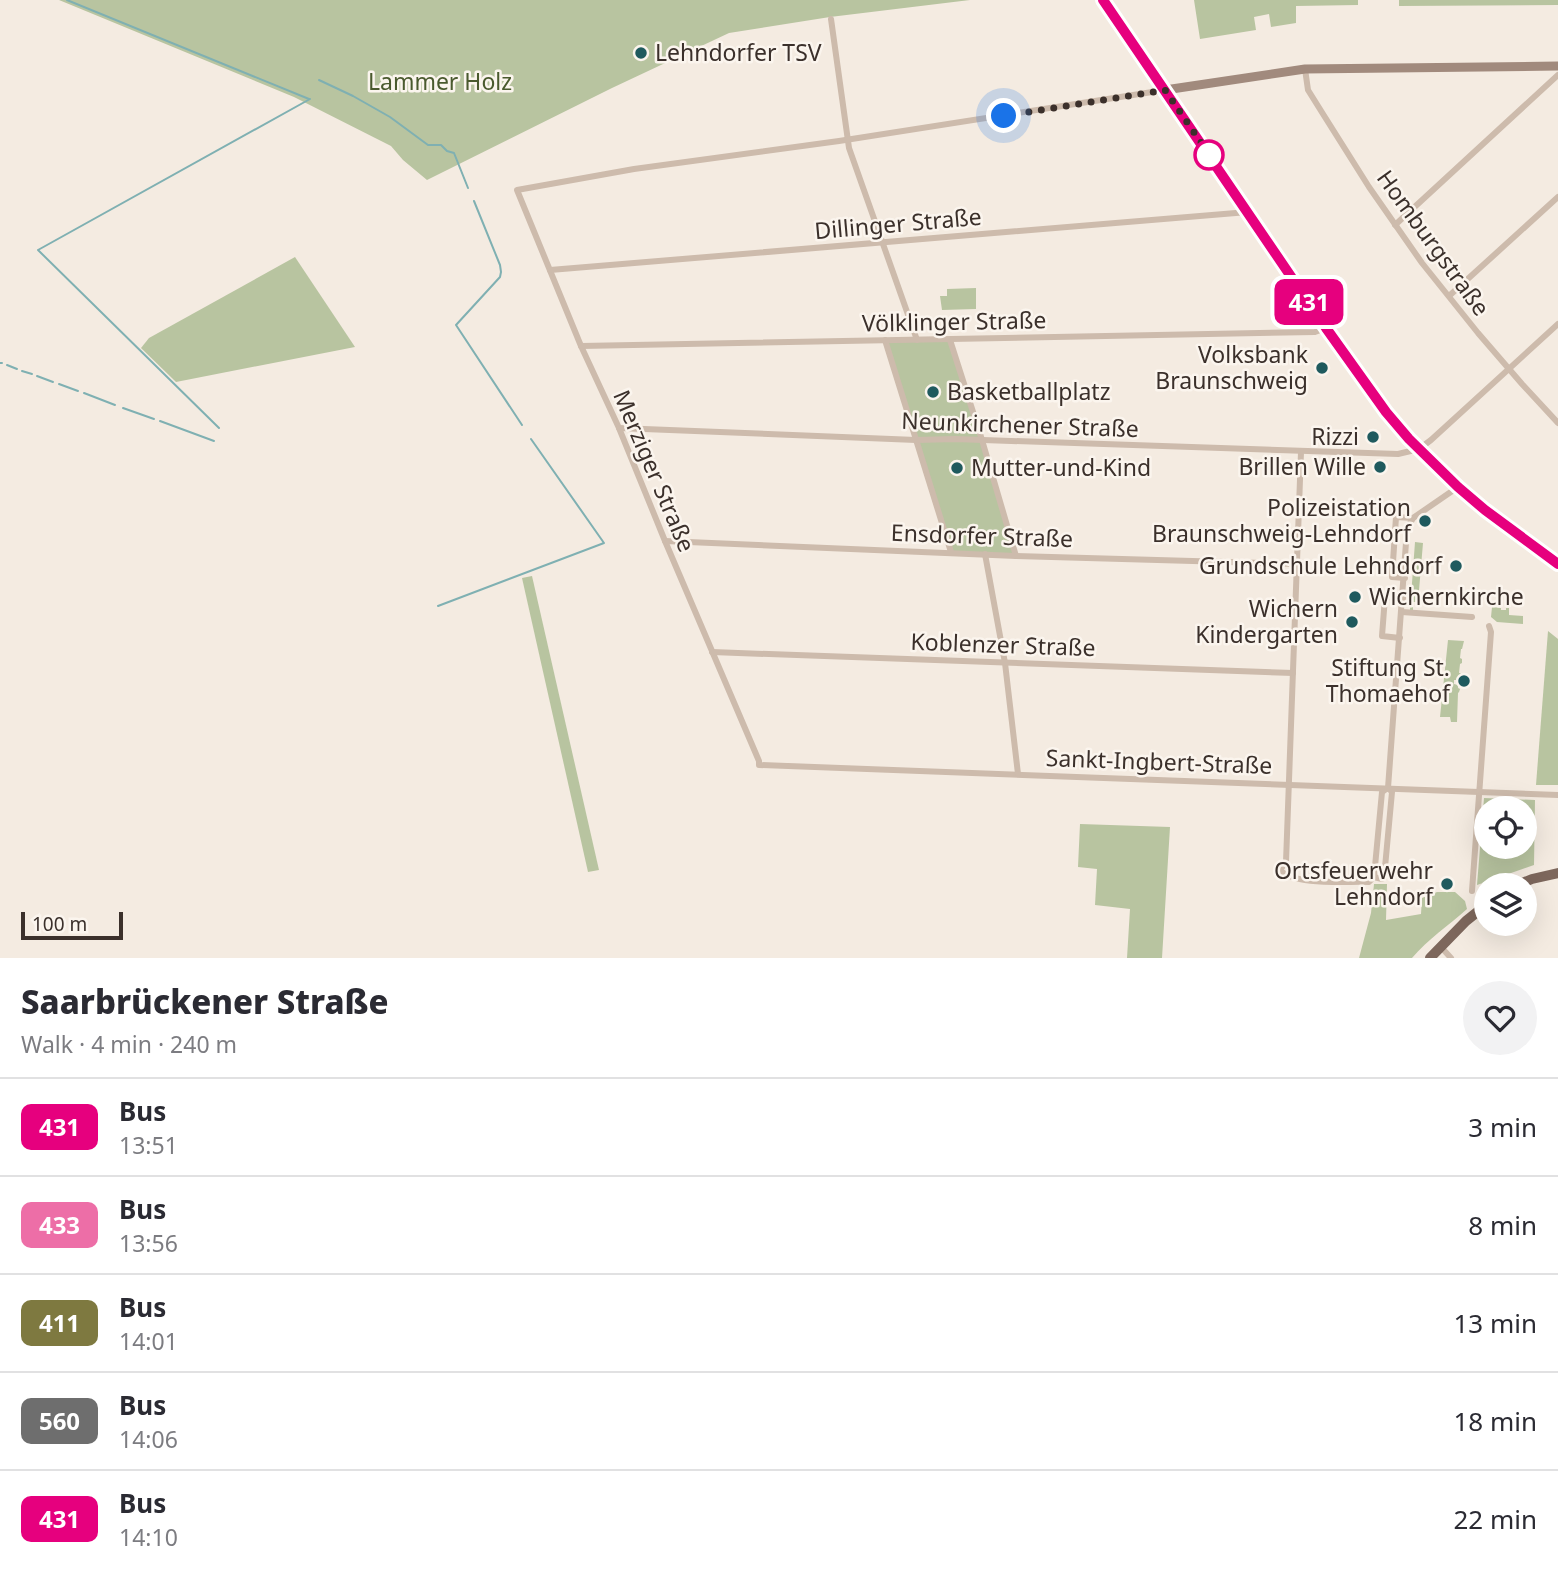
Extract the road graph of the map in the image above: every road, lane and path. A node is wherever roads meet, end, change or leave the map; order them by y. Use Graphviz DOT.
graph roads {
  1 [pos="1103,0"];
  2 [pos="831,19"];
  3 [pos="1558,66"];
  4 [pos="1305,69"];
  5 [pos="1558,75"];
  6 [pos="1165,90"];
  7 [pos="848,140"];
  8 [pos="1558,197"];
  9 [pos="1248,212"];
  10 [pos="1395,225"];
  11 [pos="883,243"];
  12 [pos="550,270"];
  13 [pos="1449,296"];
  14 [pos="1558,324"];
  15 [pos="1326,328"];
  16 [pos="885,340"];
  17 [pos="917,340"];
  18 [pos="950,340"];
  19 [pos="581,346"];
  20 [pos="1509,369"];
  21 [pos="1558,423"];
  22 [pos="619,428"];
  23 [pos="916,440"];
  24 [pos="982,440"];
  25 [pos="1419,449"];
  26 [pos="1301,452"];
  27 [pos="1458,487"];
  28 [pos="1413,518"];
  29 [pos="665,541"];
  30 [pos="951,552"];
  31 [pos="985,554"];
  32 [pos="1016,556"];
  33 [pos="1297,564"];
  34 [pos="1558,565"];
  35 [pos="1405,578"];
  36 [pos="1403,598"];
  37 [pos="1402,612"];
  38 [pos="1472,617"];
  39 [pos="1489,626"];
  40 [pos="1400,638"];
  41 [pos="712,652"];
  42 [pos="1005,663"];
  43 [pos="1293,673"];
  44 [pos="759,765"];
  45 [pos="1018,775"];
  46 [pos="1289,785"];
  47 [pos="1388,788"];
  48 [pos="1479,792"];
  49 [pos="1558,795"];
  50 [pos="1558,873"];
  51 [pos="1537,878"];
  52 [pos="1472,891"];
  53 [pos="1474,915"];
  54 [pos="1441,947"];
  55 [pos="1430,958"];
  56 [pos="1451,958"];
  1 -- 6 [label="street"];
  2 -- 7 [label="street"];
  3 -- 4 [label="street"];
  4 -- 6 [label="street"];
  4 -- 10 [label="street, Homburgstraße"];
  5 -- 10 [label="street"];
  6 -- 7 [label="street"];
  6 -- 9 [label="street"];
  7 -- 11 [label="street"];
  7 -- 12 [label="street, Merziger Straße"];
  8 -- 13 [label="street"];
  9 -- 11 [label="street, Dillinger Straße"];
  9 -- 15 [label="street"];
  10 -- 13 [label="street, Homburgstraße"];
  11 -- 12 [label="street, Dillinger Straße"];
  11 -- 17 [label="street"];
  12 -- 19 [label="street, Merziger Straße"];
  13 -- 20 [label="street, Homburgstraße"];
  14 -- 20 [label="street"];
  15 -- 18 [label="street, Völklinger Straße"];
  15 -- 25 [label="street"];
  16 -- 17 [label="street, Völklinger Straße"];
  16 -- 19 [label="street, Völklinger Straße"];
  16 -- 23 [label="street"];
  17 -- 18 [label="street, Völklinger Straße"];
  18 -- 24 [label="street"];
  19 -- 22 [label="street, Merziger Straße"];
  20 -- 21 [label="street, Homburgstraße"];
  20 -- 25 [label="street"];
  22 -- 23 [label="street, Neunkirchener Straße"];
  22 -- 29 [label="street, Merziger Straße"];
  23 -- 24 [label="street, Neunkirchener Straße"];
  23 -- 30 [label="street"];
  24 -- 26 [label="street, Neunkirchener Straße"];
  24 -- 32 [label="street"];
  25 -- 26 [label="street, Neunkirchener Straße"];
  25 -- 27 [label="street"];
  26 -- 33 [label="street"];
  27 -- 28 [label="street"];
  27 -- 34 [label="street"];
  28 -- 35 [label="street"];
  28 -- 35 [label="street"];
  29 -- 30 [label="street, Ensdorfer Straße"];
  29 -- 41 [label="street, Merziger Straße"];
  30 -- 31 [label="street, Ensdorfer Straße"];
  31 -- 32 [label="street, Ensdorfer Straße"];
  31 -- 42 [label="street"];
  32 -- 33 [label="street, Ensdorfer Straße"];
  33 -- 43 [label="street"];
  35 -- 36 [label="street"];
  36 -- 37 [label="street"];
  36 -- 40 [label="street"];
  37 -- 38 [label="street"];
  37 -- 40 [label="street"];
  39 -- 48 [label="street"];
  40 -- 47 [label="street"];
  41 -- 42 [label="street, Koblenzer Straße"];
  41 -- 44 [label="street, Merziger Straße"];
  42 -- 43 [label="street, Koblenzer Straße"];
  42 -- 45 [label="street"];
  43 -- 46 [label="street"];
  44 -- 45 [label="street, Sankt-Ingbert-Straße"];
  45 -- 46 [label="street, Sankt-Ingbert-Straße"];
  46 -- 47 [label="street, Sankt-Ingbert-Straße"];
  46 -- 47 [label="street"];
  47 -- 48 [label="street, Sankt-Ingbert-Straße"];
  48 -- 49 [label="street, Sankt-Ingbert-Straße"];
  48 -- 52 [label="street"];
  50 -- 51 [label="main road"];
  53 -- 54 [label="main road"];
  54 -- 55 [label="main road"];
  54 -- 56 [label="street"];
}
